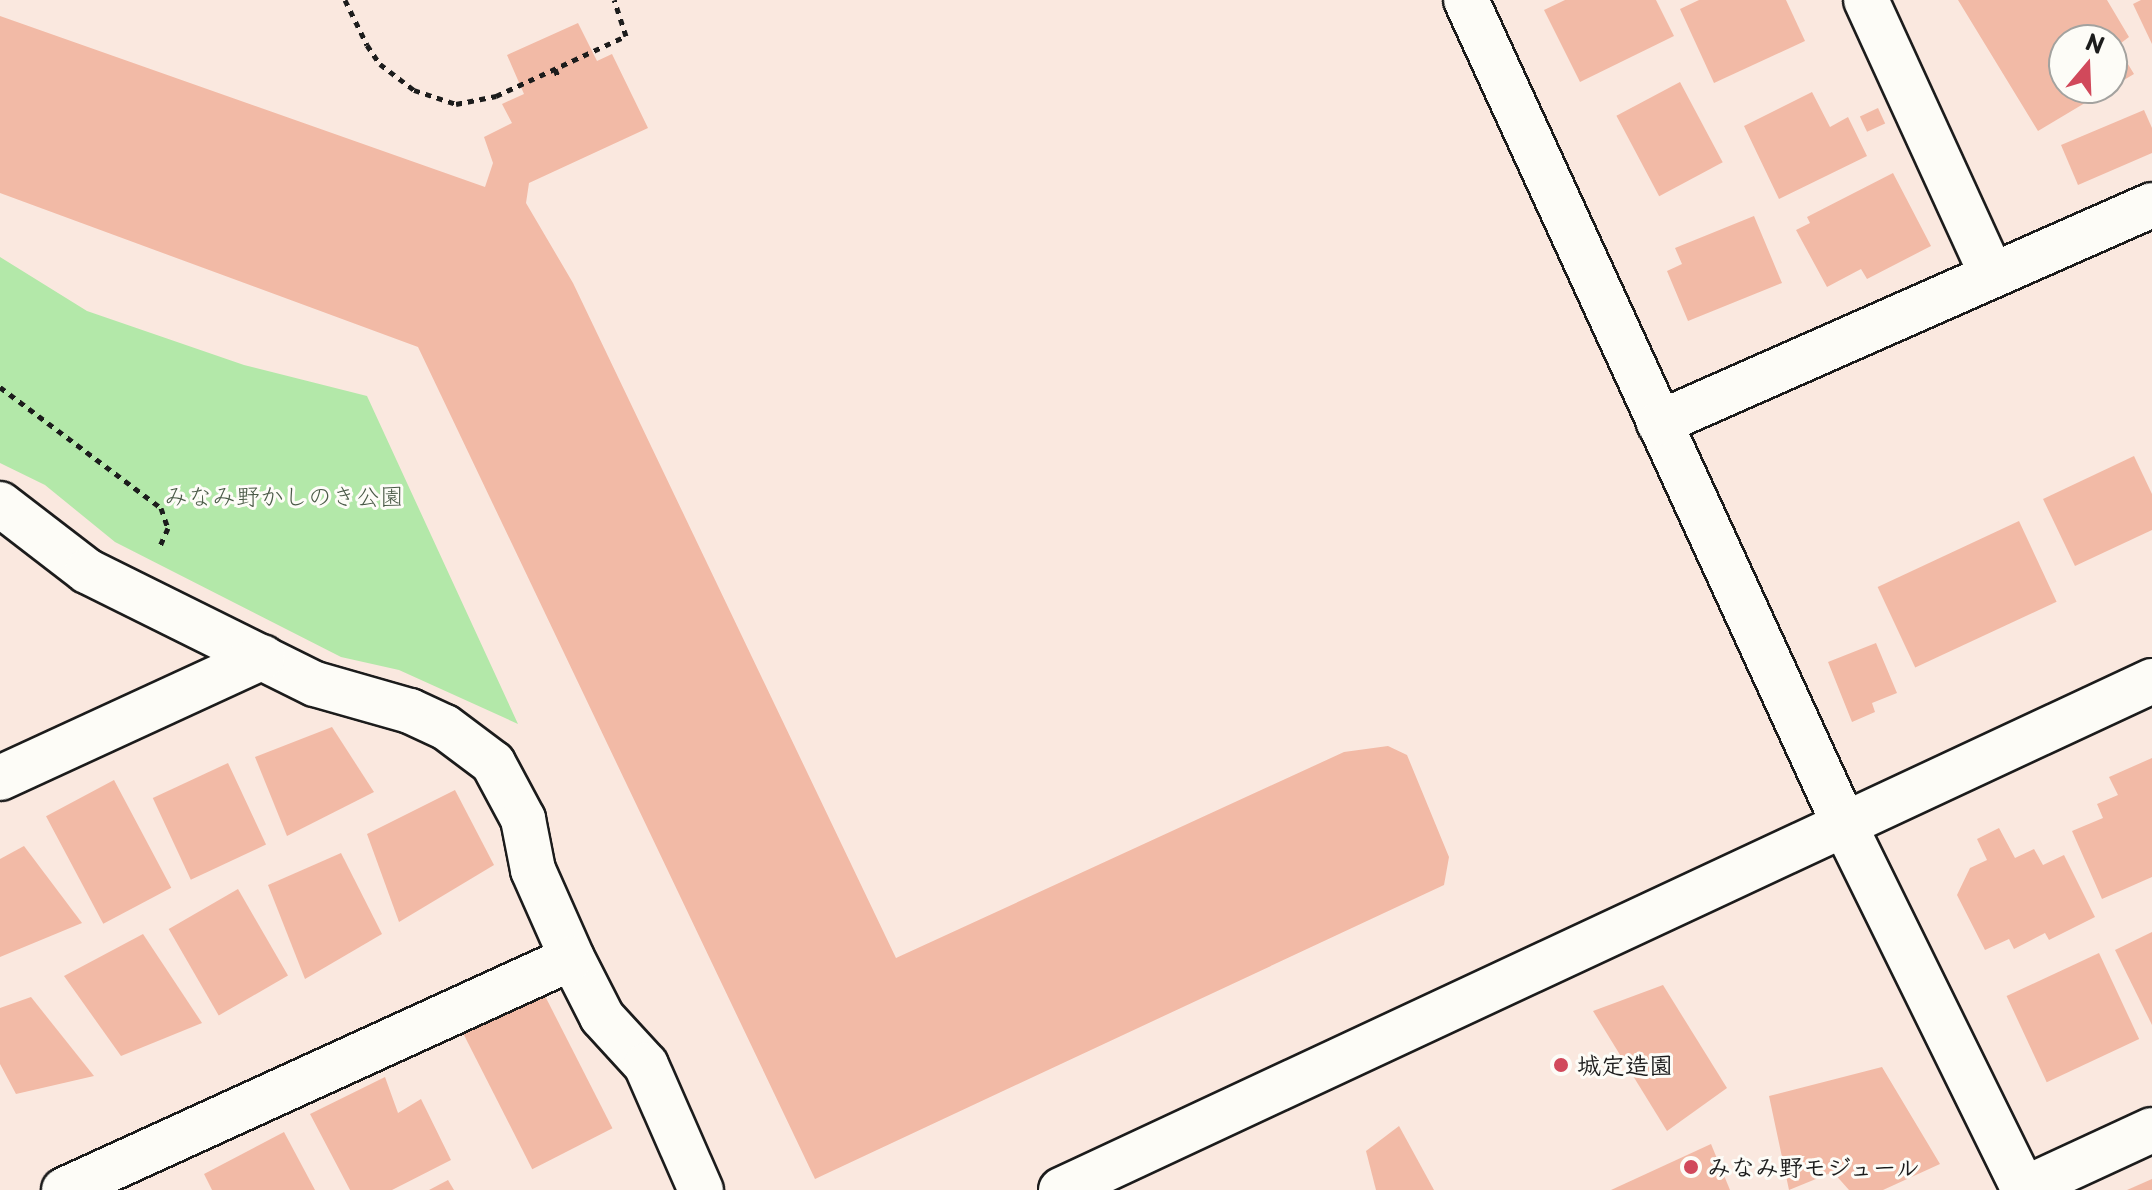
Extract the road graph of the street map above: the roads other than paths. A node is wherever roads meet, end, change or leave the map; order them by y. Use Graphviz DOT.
graph roads {
  1 [pos="1466,0"];
  2 [pos="1866,0"];
  3 [pos="2152,205"];
  4 [pos="1992,275"];
  5 [pos="1659,423"];
  6 [pos="0,504"];
  7 [pos="263,657"];
  8 [pos="2152,681"];
  9 [pos="0,778"];
  10 [pos="1844,824"];
  11 [pos="572,958"];
  12 [pos="2152,1130"];
  13 [pos="64,1190"];
  14 [pos="701,1190"];
  15 [pos="1061,1190"];
  16 [pos="2024,1190"];
  1 -- 5 [label="street"];
  2 -- 4 [label="street"];
  3 -- 4 [label="street"];
  4 -- 5 [label="street"];
  5 -- 10 [label="street"];
  6 -- 7 [label="street"];
  7 -- 9 [label="street"];
  7 -- 11 [label="street"];
  8 -- 10 [label="street"];
  10 -- 15 [label="street"];
  10 -- 16 [label="street"];
  11 -- 13 [label="street"];
  11 -- 14 [label="street"];
  12 -- 16 [label="street"];
}
